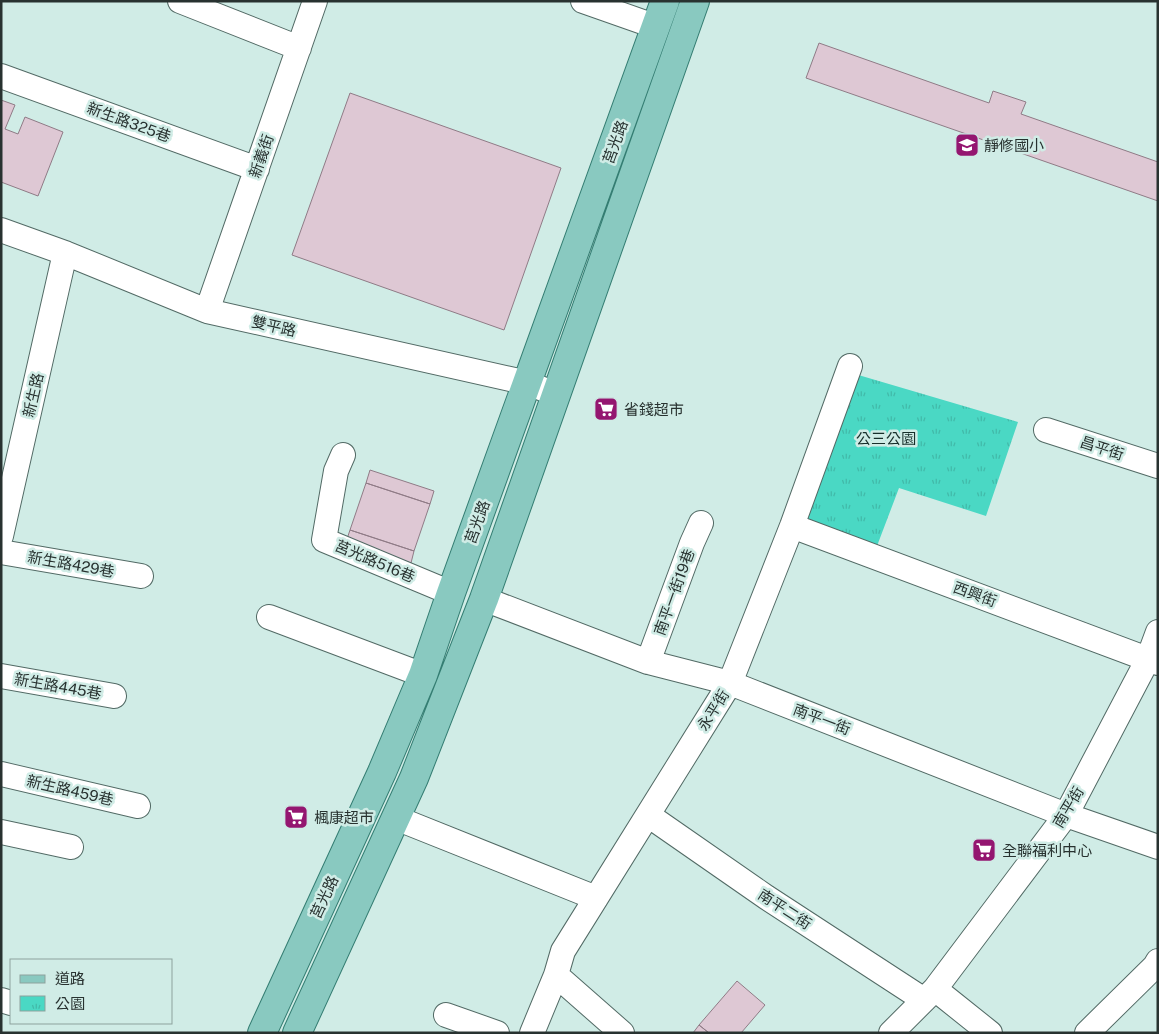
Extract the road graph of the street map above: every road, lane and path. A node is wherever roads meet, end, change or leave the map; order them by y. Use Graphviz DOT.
graph roads {
  1 [pos="180,1"];
  2 [pos="315,1"];
  3 [pos="583,1"];
  4 [pos="665,1"];
  5 [pos="695,1"];
  6 [pos="657,27"];
  7 [pos="298,48"];
  8 [pos="1,76"];
  9 [pos="257,168"];
  10 [pos="1,230"];
  11 [pos="64,253"];
  12 [pos="207,311"];
  13 [pos="850,366"];
  14 [pos="528,383"];
  15 [pos="555,394"];
  16 [pos="1046,430"];
  17 [pos="343,455"];
  18 [pos="1158,466"];
  19 [pos="701,523"];
  20 [pos="792,526"];
  21 [pos="1,536"];
  22 [pos="1,552"];
  23 [pos="141,576"];
  24 [pos="451,593"];
  25 [pos="484,599"];
  26 [pos="269,617"];
  27 [pos="1158,632"];
  28 [pos="1153,661"];
  29 [pos="648,662"];
  30 [pos="423,675"];
  31 [pos="1,676"];
  32 [pos="730,683"];
  33 [pos="114,696"];
  34 [pos="1,774"];
  35 [pos="138,806"];
  36 [pos="648,815"];
  37 [pos="1066,815"];
  38 [pos="396,818"];
  39 [pos="1,832"];
  40 [pos="71,847"];
  41 [pos="1158,847"];
  42 [pos="596,898"];
  43 [pos="1157,965"];
  44 [pos="556,974"];
  45 [pos="930,994"];
  46 [pos="446,1015"];
  47 [pos="262,1033"];
  48 [pos="297,1033"];
  49 [pos="497,1033"];
  50 [pos="532,1033"];
  51 [pos="622,1033"];
  52 [pos="891,1033"];
  53 [pos="990,1033"];
  54 [pos="1086,1033"];
  1 -- 7 [label="street"];
  2 -- 7 [label="street, 新義街"];
  3 -- 6 [label="street"];
  4 -- 6 [label="main road, 莒光路"];
  5 -- 15 [label="main road, 莒光路"];
  6 -- 14 [label="main road, 莒光路"];
  7 -- 9 [label="street, 新義街"];
  8 -- 9 [label="street, 新生路325巷"];
  9 -- 12 [label="street, 新義街"];
  10 -- 11 [label="street, 雙平路"];
  11 -- 12 [label="street, 雙平路"];
  11 -- 21 [label="street, 新生路"];
  12 -- 14 [label="street, 雙平路"];
  13 -- 20 [label="street, 永平街"];
  14 -- 15 [label="street, 雙平路"];
  14 -- 24 [label="main road, 莒光路"];
  15 -- 25 [label="main road, 莒光路"];
  16 -- 18 [label="street, 昌平街"];
  17 -- 24 [label="street, 莒光路516巷"];
  19 -- 29 [label="street, 南平一街19巷"];
  20 -- 28 [label="street, 西興街"];
  20 -- 32 [label="street, 永平街"];
  22 -- 23 [label="street, 新生路429巷"];
  24 -- 30 [label="main road, 莒光路"];
  25 -- 29 [label="street, 南平一街"];
  25 -- 38 [label="main road, 莒光路"];
  26 -- 30 [label="street"];
  27 -- 28 [label="street, 南平街"];
  28 -- 37 [label="street, 南平街"];
  29 -- 32 [label="street, 南平一街"];
  30 -- 47 [label="main road, 莒光路"];
  31 -- 33 [label="street, 新生路445巷"];
  32 -- 36 [label="street, 永平街"];
  32 -- 37 [label="street, 南平一街"];
  34 -- 35 [label="street, 新生路459巷"];
  36 -- 42 [label="street, 永平街"];
  36 -- 45 [label="street, 南平二街"];
  37 -- 41 [label="street, 南平一街"];
  37 -- 45 [label="street, 南平街"];
  38 -- 42 [label="street"];
  38 -- 48 [label="main road, 莒光路"];
  39 -- 40 [label="street"];
  42 -- 44 [label="street, 永平街"];
  43 -- 54 [label="street"];
  44 -- 50 [label="street, 永平街"];
  44 -- 51 [label="street"];
  45 -- 52 [label="street, 南平街"];
  45 -- 53 [label="street, 南平二街"];
  46 -- 49 [label="street"];
}
